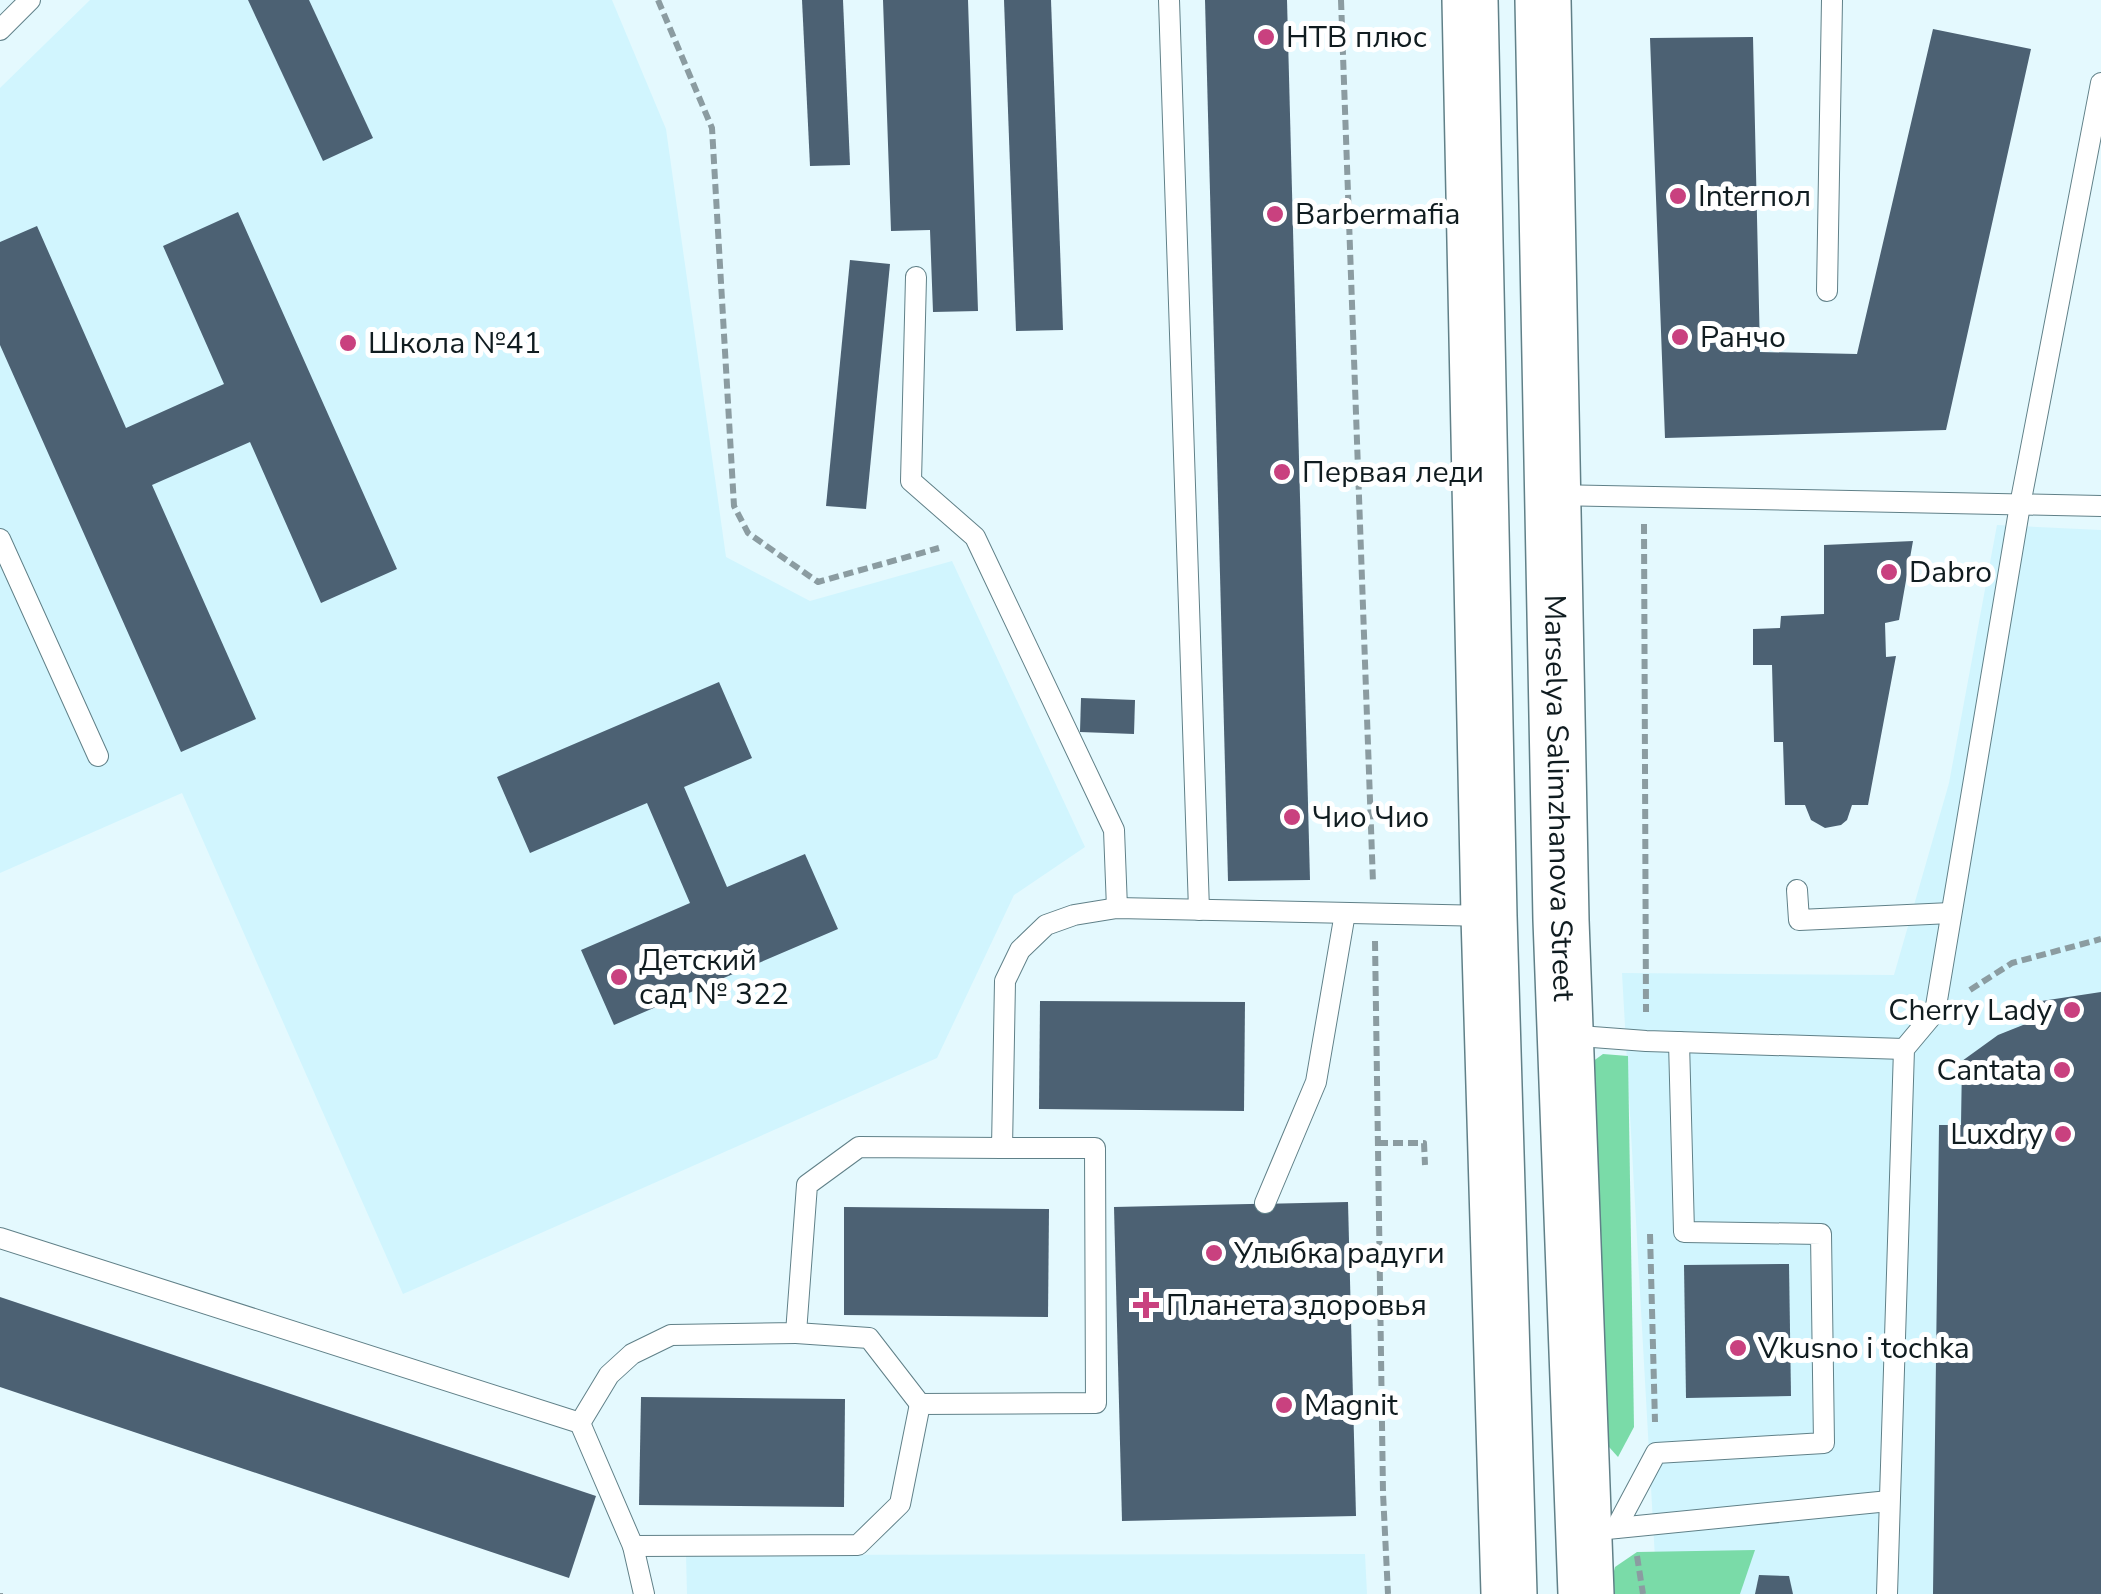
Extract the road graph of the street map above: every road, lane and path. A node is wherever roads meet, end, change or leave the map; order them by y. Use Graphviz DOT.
graph roads {
  1 [pos="30,0"];
  2 [pos="658,0"];
  3 [pos="1168,0"];
  4 [pos="1341,0"];
  5 [pos="1470,0"];
  6 [pos="1542,0"];
  7 [pos="1832,0"];
  8 [pos="0,30"];
  9 [pos="2101,84"];
  10 [pos="916,277"];
  11 [pos="1827,290"];
  12 [pos="1552,495"];
  13 [pos="1644,498"];
  14 [pos="2020,505"];
  15 [pos="2101,506"];
  16 [pos="975,537"];
  17 [pos="0,539"];
  18 [pos="98,756"];
  19 [pos="1797,890"];
  20 [pos="1117,908"];
  21 [pos="1199,910"];
  22 [pos="1951,912"];
  23 [pos="1345,913"];
  24 [pos="1374,914"];
  25 [pos="1489,916"];
  26 [pos="2101,939"];
  27 [pos="1936,1012"];
  28 [pos="1565,1035"];
  29 [pos="1646,1041"];
  30 [pos="1679,1042"];
  31 [pos="1904,1049"];
  32 [pos="1378,1143"];
  33 [pos="1002,1148"];
  34 [pos="1424,1165"];
  35 [pos="1265,1203"];
  36 [pos="1650,1215"];
  37 [pos="0,1238"];
  38 [pos="796,1334"];
  39 [pos="920,1404"];
  40 [pos="580,1423"];
  41 [pos="1656,1453"];
  42 [pos="1889,1501"];
  43 [pos="1612,1529"];
  44 [pos="633,1546"];
  45 [pos="644,1594"];
  46 [pos="1388,1594"];
  47 [pos="1509,1594"];
  48 [pos="1586,1594"];
  49 [pos="1643,1594"];
  50 [pos="1887,1594"];
  1 -- 8 [label="lane"];
  2 -- 16 [label="path"];
  3 -- 21 [label="lane"];
  4 -- 24 [label="path"];
  5 -- 25 [label="main road"];
  6 -- 12 [label="main road, Marselya Salimzhanova Street"];
  7 -- 11 [label="lane"];
  9 -- 14 [label="lane"];
  10 -- 16 [label="lane"];
  12 -- 13 [label="lane"];
  12 -- 28 [label="main road, Marselya Salimzhanova Street"];
  13 -- 14 [label="lane"];
  13 -- 29 [label="path"];
  14 -- 15 [label="lane"];
  14 -- 22 [label="lane"];
  16 -- 20 [label="lane"];
  17 -- 18 [label="lane"];
  19 -- 22 [label="lane"];
  20 -- 21 [label="lane"];
  20 -- 33 [label="lane"];
  21 -- 23 [label="lane"];
  22 -- 27 [label="lane"];
  23 -- 24 [label="lane"];
  23 -- 35 [label="lane"];
  24 -- 25 [label="lane"];
  24 -- 32 [label="path"];
  25 -- 47 [label="main road"];
  26 -- 27 [label="path"];
  27 -- 31 [label="lane"];
  28 -- 29 [label="lane"];
  28 -- 43 [label="main road, Marselya Salimzhanova Street"];
  29 -- 30 [label="lane"];
  30 -- 31 [label="lane"];
  30 -- 41 [label="lane"];
  31 -- 42 [label="lane"];
  32 -- 34 [label="path"];
  32 -- 46 [label="path"];
  33 -- 38 [label="lane"];
  33 -- 39 [label="lane"];
  36 -- 41 [label="path"];
  37 -- 40 [label="lane"];
  38 -- 39 [label="lane"];
  38 -- 40 [label="lane"];
  39 -- 44 [label="lane"];
  40 -- 44 [label="lane"];
  41 -- 43 [label="lane"];
  42 -- 43 [label="lane"];
  42 -- 50 [label="lane"];
  43 -- 48 [label="main road, Marselya Salimzhanova Street"];
  43 -- 49 [label="path"];
  44 -- 45 [label="lane"];
}
